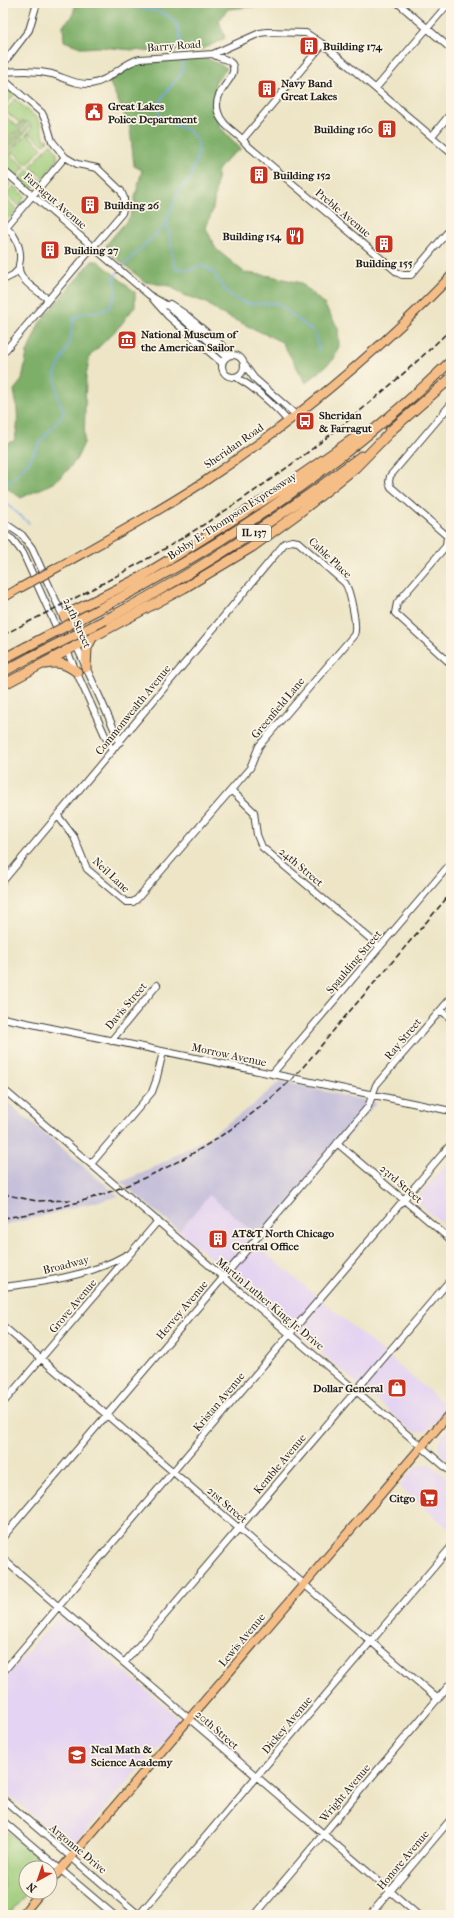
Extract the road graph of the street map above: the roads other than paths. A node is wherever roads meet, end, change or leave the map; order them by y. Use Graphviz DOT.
graph roads {
  1 [pos="31,3"];
  2 [pos="37,3"];
  3 [pos="398,3"];
  4 [pos="449,3"];
  5 [pos="35,10"];
  6 [pos="427,29"];
  7 [pos="323,44"];
  8 [pos="451,49"];
  9 [pos="213,54"];
  10 [pos="3,64"];
  11 [pos="3,72"];
  12 [pos="3,79"];
  13 [pos="376,88"];
  14 [pos="451,113"];
  15 [pos="432,136"];
  16 [pos="243,139"];
  17 [pos="451,153"];
  18 [pos="65,158"];
  19 [pos="3,170"];
  20 [pos="32,195"];
  21 [pos="5,226"];
  22 [pos="451,228"];
  23 [pos="93,247"];
  24 [pos="19,269"];
  25 [pos="451,276"];
  26 [pos="3,280"];
  27 [pos="149,294"];
  28 [pos="48,299"];
  29 [pos="3,353"];
  30 [pos="230,356"];
  31 [pos="451,361"];
  32 [pos="222,363"];
  33 [pos="244,364"];
  34 [pos="236,377"];
  35 [pos="451,378"];
  36 [pos="451,404"];
  37 [pos="296,415"];
  38 [pos="288,421"];
  39 [pos="379,425"];
  40 [pos="393,430"];
  41 [pos="3,522"];
  42 [pos="3,533"];
  43 [pos="277,552"];
  44 [pos="3,598"];
  45 [pos="353,614"];
  46 [pos="64,616"];
  47 [pos="92,638"];
  48 [pos="76,645"];
  49 [pos="67,650"];
  50 [pos="3,659"];
  51 [pos="44,664"];
  52 [pos="451,664"];
  53 [pos="86,668"];
  54 [pos="3,672"];
  55 [pos="77,672"];
  56 [pos="3,685"];
  57 [pos="120,742"];
  58 [pos="112,751"];
  59 [pos="231,790"];
  60 [pos="58,816"];
  61 [pos="451,863"];
  62 [pos="3,881"];
  63 [pos="148,887"];
  64 [pos="380,947"];
  65 [pos="157,985"];
  66 [pos="451,998"];
  67 [pos="441,1010"];
  68 [pos="3,1018"];
  69 [pos="451,1019"];
  70 [pos="111,1041"];
  71 [pos="163,1052"];
  72 [pos="272,1074"];
  73 [pos="3,1089"];
  74 [pos="373,1095"];
  75 [pos="451,1111"];
  76 [pos="338,1143"];
  77 [pos="451,1144"];
  78 [pos="91,1164"];
  79 [pos="404,1200"];
  80 [pos="158,1221"];
  81 [pos="451,1240"];
  82 [pos="131,1253"];
  83 [pos="224,1277"];
  84 [pos="451,1279"];
  85 [pos="3,1287"];
  86 [pos="3,1326"];
  87 [pos="290,1334"];
  88 [pos="41,1358"];
  89 [pos="356,1390"];
  90 [pos="3,1403"];
  91 [pos="451,1412"];
  92 [pos="107,1414"];
  93 [pos="421,1446"];
  94 [pos="173,1472"];
  95 [pos="451,1472"];
  96 [pos="239,1528"];
  97 [pos="3,1537"];
  98 [pos="451,1547"];
  99 [pos="3,1559"];
  100 [pos="304,1584"];
  101 [pos="58,1607"];
  102 [pos="371,1641"];
  103 [pos="124,1663"];
  104 [pos="3,1672"];
  105 [pos="451,1683"];
  106 [pos="438,1699"];
  107 [pos="189,1719"];
  108 [pos="256,1777"];
  109 [pos="4,1802"];
  110 [pos="451,1819"];
  111 [pos="3,1821"];
  112 [pos="324,1834"];
  113 [pos="71,1857"];
  114 [pos="60,1870"];
  115 [pos="58,1872"];
  116 [pos="390,1891"];
  117 [pos="35,1900"];
  118 [pos="22,1915"];
  119 [pos="114,1915"];
  120 [pos="139,1915"];
  121 [pos="255,1915"];
  122 [pos="370,1915"];
  123 [pos="418,1915"];
  1 -- 5 [label="street"];
  2 -- 5 [label="street"];
  3 -- 6 [label="street"];
  4 -- 6 [label="street"];
  5 -- 10 [label="street"];
  6 -- 8 [label="street"];
  6 -- 13 [label="street"];
  7 -- 9 [label="street, Barry Road"];
  7 -- 13 [label="street, Barry Road"];
  7 -- 16 [label="street"];
  9 -- 11 [label="street, Barry Road"];
  9 -- 16 [label="street, Preble Avenue"];
  12 -- 18 [label="street"];
  13 -- 15 [label="street, Barry Road"];
  14 -- 15 [label="street"];
  15 -- 17 [label="street, Barry Road"];
  16 -- 22 [label="street, Preble Avenue"];
  18 -- 20 [label="street"];
  18 -- 23 [label="street"];
  19 -- 20 [label="street, Farragut Avenue"];
  20 -- 21 [label="street"];
  20 -- 23 [label="street, Farragut Avenue"];
  21 -- 24 [label="street"];
  23 -- 27 [label="street, Farragut Avenue"];
  23 -- 28 [label="street"];
  24 -- 26 [label="street"];
  24 -- 28 [label="street"];
  25 -- 37 [label="main road, Sheridan Road"];
  27 -- 30 [label="street, Farragut Avenue"];
  27 -- 32 [label="street, Farragut Avenue"];
  28 -- 29 [label="street"];
  30 -- 32 [label="street"];
  30 -- 33 [label="street"];
  31 -- 39 [label="highway, Bobby E. Thompson Expressway / IL 137"];
  32 -- 34 [label="street"];
  33 -- 34 [label="street"];
  33 -- 37 [label="street"];
  34 -- 38 [label="street"];
  35 -- 40 [label="highway, IL 137"];
  36 -- 52 [label="street"];
  37 -- 38 [label="main road, Sheridan Road"];
  38 -- 44 [label="main road, Sheridan Road, bridge"];
  39 -- 46 [label="highway"];
  39 -- 50 [label="highway, Bobby E. Thompson Expressway / IL 137, bridge"];
  40 -- 47 [label="highway"];
  40 -- 54 [label="highway, IL 137, bridge"];
  41 -- 46 [label="street, 24th Street"];
  42 -- 49 [label="street, 24th Street"];
  43 -- 45 [label="street, Cable Place"];
  43 -- 57 [label="street, Commonwealth Avenue"];
  45 -- 59 [label="street, Greenfield Lane"];
  46 -- 48 [label="street, 24th Street"];
  47 -- 48 [label="highway"];
  47 -- 53 [label="highway"];
  48 -- 49 [label="highway"];
  48 -- 53 [label="street, 24th Street"];
  49 -- 51 [label="highway"];
  49 -- 55 [label="street, 24th Street"];
  51 -- 55 [label="highway"];
  51 -- 56 [label="highway"];
  53 -- 57 [label="street, 24th Street"];
  55 -- 58 [label="street, 24th Street"];
  57 -- 58 [label="street, Commonwealth Avenue"];
  58 -- 60 [label="street, Commonwealth Avenue"];
  59 -- 63 [label="street, Greenfield Lane"];
  59 -- 64 [label="street, 24th Street"];
  60 -- 62 [label="street, Commonwealth Avenue"];
  60 -- 63 [label="street, Neil Lane"];
  61 -- 64 [label="street, Spaulding Street"];
  64 -- 72 [label="street, Spaulding Street"];
  65 -- 70 [label="street, Davis Street"];
  66 -- 67 [label="street, Ray Street"];
  67 -- 69 [label="street"];
  67 -- 74 [label="street, Ray Street"];
  68 -- 70 [label="street, Morrow Avenue"];
  70 -- 71 [label="street, Morrow Avenue"];
  71 -- 72 [label="street, Morrow Avenue"];
  71 -- 78 [label="street"];
  72 -- 74 [label="street, Morrow Avenue"];
  73 -- 78 [label="street, Martin Luther King Jr. Drive"];
  74 -- 75 [label="street, Morrow Avenue"];
  74 -- 76 [label="street, Hervey Avenue"];
  76 -- 79 [label="street, 23rd Street"];
  76 -- 83 [label="street, Hervey Avenue"];
  77 -- 79 [label="street, Kristan Avenue"];
  78 -- 80 [label="street, Martin Luther King Jr. Drive"];
  79 -- 81 [label="street, 23rd Street"];
  79 -- 87 [label="street, Kristan Avenue"];
  80 -- 82 [label="street, Grove Avenue"];
  80 -- 83 [label="street, Martin Luther King Jr. Drive"];
  82 -- 85 [label="street, Broadway"];
  82 -- 88 [label="street, Grove Avenue"];
  83 -- 87 [label="street, Martin Luther King Jr. Drive"];
  83 -- 92 [label="street, Hervey Avenue"];
  84 -- 89 [label="street, Kemble Avenue"];
  86 -- 88 [label="street, 21st Street"];
  87 -- 89 [label="street, Martin Luther King Jr. Drive"];
  87 -- 94 [label="street, Kristan Avenue"];
  88 -- 90 [label="street, Grove Avenue"];
  88 -- 92 [label="street, 21st Street"];
  89 -- 93 [label="street, Martin Luther King Jr. Drive"];
  89 -- 96 [label="street, Kemble Avenue"];
  91 -- 93 [label="main road, Lewis Avenue"];
  92 -- 94 [label="street, 21st Street"];
  92 -- 97 [label="street, Hervey Avenue"];
  93 -- 95 [label="street, Martin Luther King Jr. Drive"];
  93 -- 100 [label="main road, Lewis Avenue"];
  94 -- 96 [label="street, 21st Street"];
  94 -- 101 [label="street, Kristan Avenue"];
  96 -- 100 [label="street, 21st Street"];
  96 -- 103 [label="street, Kemble Avenue"];
  98 -- 102 [label="street, Dickey Avenue"];
  99 -- 101 [label="street, 20th Street"];
  100 -- 102 [label="street, 21st Street"];
  100 -- 107 [label="main road, Lewis Avenue"];
  101 -- 103 [label="street, 20th Street"];
  101 -- 104 [label="street, Kristan Avenue"];
  102 -- 106 [label="street, 21st Street"];
  102 -- 108 [label="street, Dickey Avenue"];
  103 -- 107 [label="street, 20th Street"];
  105 -- 106 [label="street, Wright Avenue"];
  106 -- 112 [label="street, Wright Avenue"];
  107 -- 108 [label="street, 20th Street"];
  107 -- 113 [label="main road, Lewis Avenue"];
  108 -- 112 [label="street, 20th Street"];
  108 -- 120 [label="street, Dickey Avenue"];
  109 -- 113 [label="street, Argonne Drive"];
  110 -- 116 [label="street, Honore Avenue"];
  111 -- 114 [label="street"];
  112 -- 116 [label="street, 20th Street"];
  112 -- 121 [label="street, Wright Avenue"];
  113 -- 114 [label="main road, Lewis Avenue"];
  113 -- 120 [label="street, Argonne Drive"];
  114 -- 115 [label="main road, Lewis Avenue"];
  114 -- 119 [label="street"];
  116 -- 122 [label="street, Honore Avenue"];
  116 -- 123 [label="street, 20th Street"];
  117 -- 118 [label="main road"];
}
